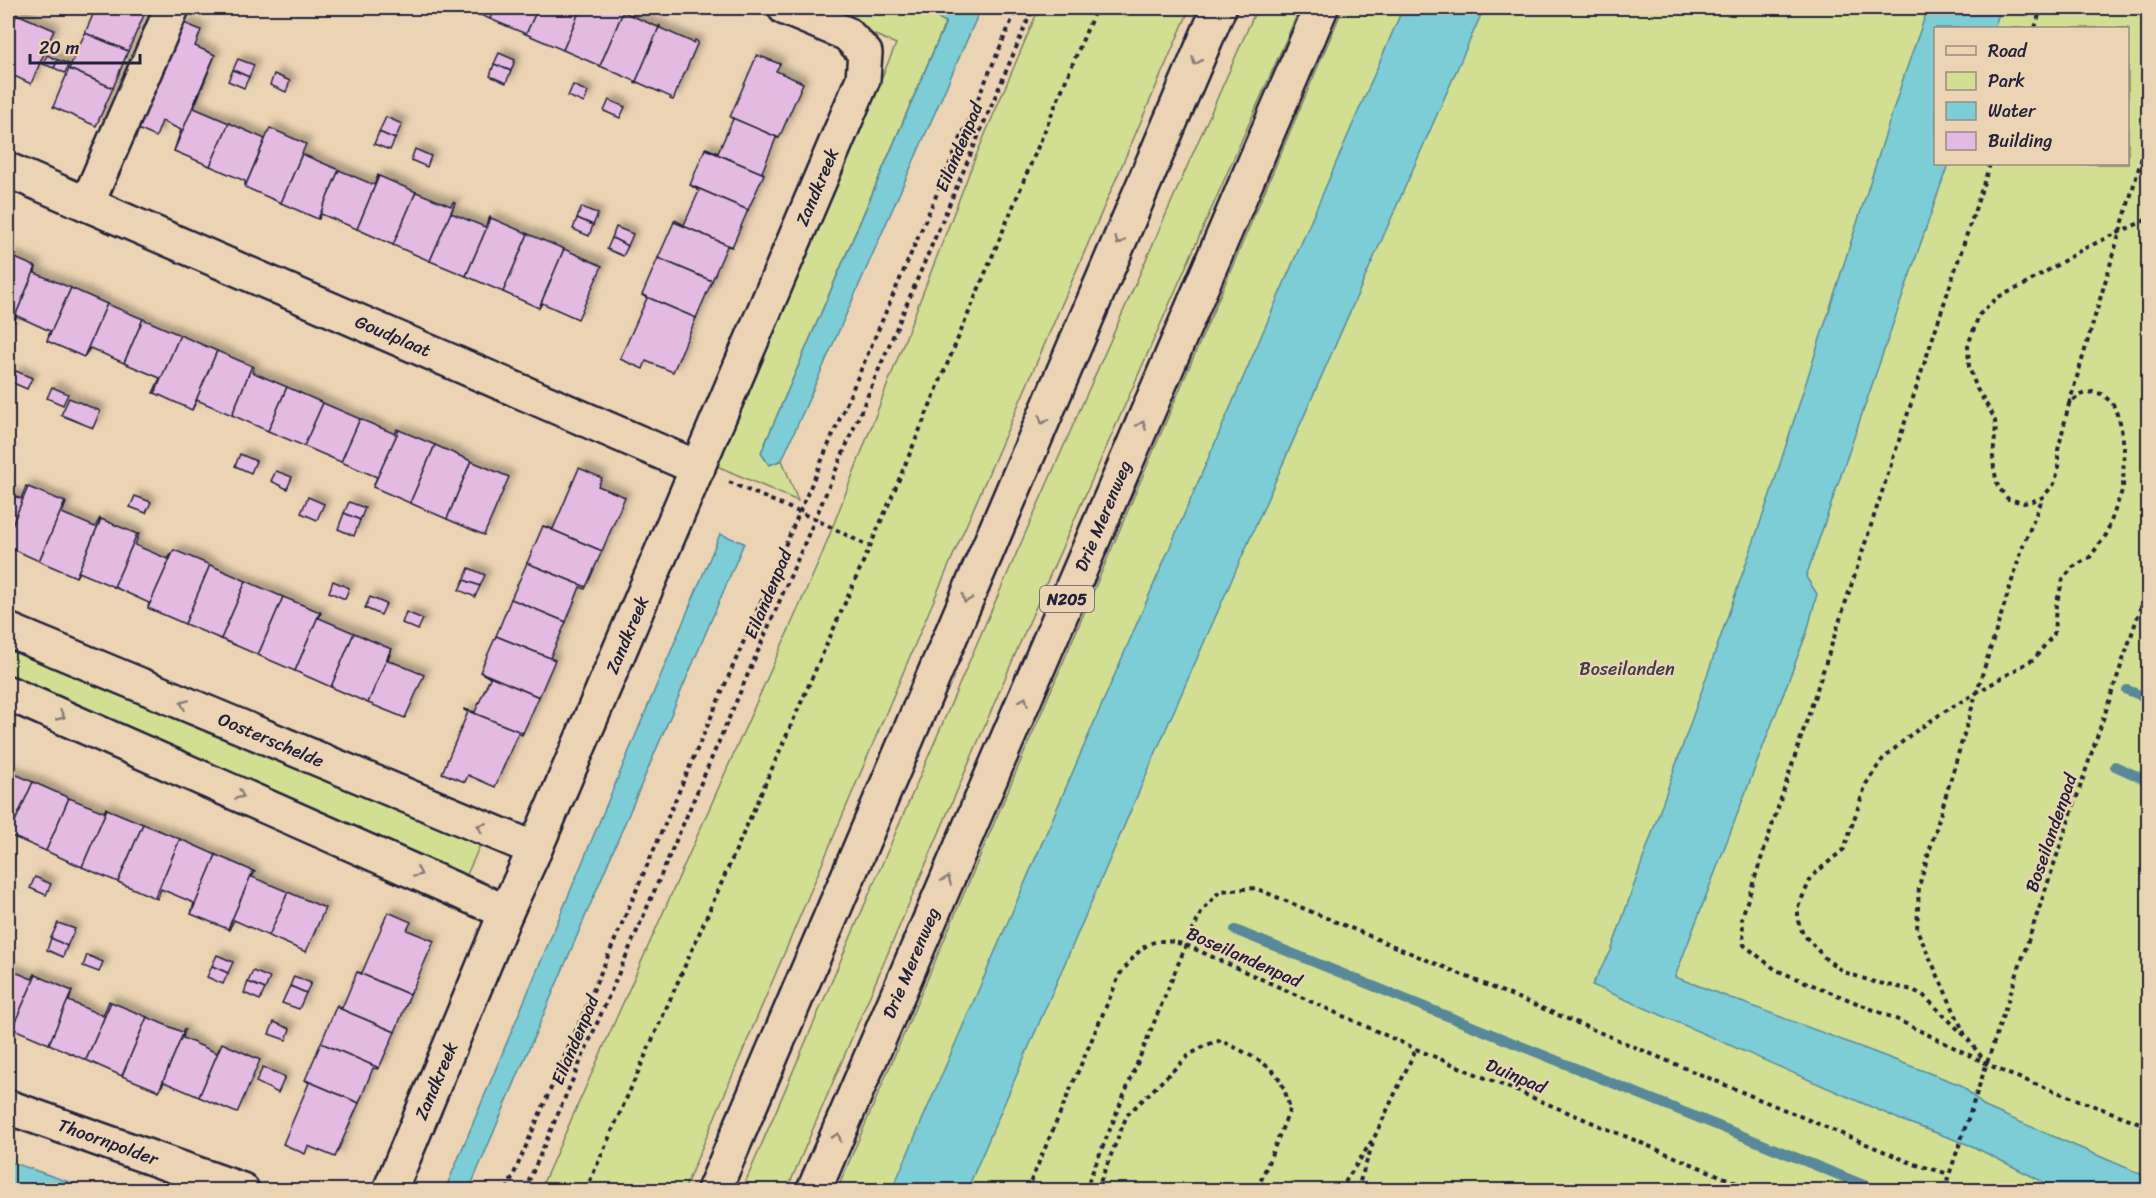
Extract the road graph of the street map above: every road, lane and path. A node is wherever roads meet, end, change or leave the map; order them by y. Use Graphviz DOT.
graph roads {
  1 [pos="172,8"];
  2 [pos="786,8"];
  3 [pos="1017,8"];
  4 [pos="1033,8"];
  5 [pos="1096,8"];
  6 [pos="1219,8"];
  7 [pos="1321,8"];
  8 [pos="2042,8"];
  9 [pos="2035,27"];
  10 [pos="2148,137"];
  11 [pos="1990,165"];
  12 [pos="8,170"];
  13 [pos="87,204"];
  14 [pos="2148,219"];
  15 [pos="2120,231"];
  16 [pos="2069,404"];
  17 [pos="698,468"];
  18 [pos="2043,497"];
  19 [pos="798,513"];
  20 [pos="815,519"];
  21 [pos="870,547"];
  22 [pos="2148,586"];
  23 [pos="8,630"];
  24 [pos="8,693"];
  25 [pos="1976,694"];
  26 [pos="535,849"];
  27 [pos="506,912"];
  28 [pos="1186,945"];
  29 [pos="1967,1038"];
  30 [pos="1416,1049"];
  31 [pos="1987,1064"];
  32 [pos="8,1107"];
  33 [pos="2148,1126"];
  34 [pos="1376,1136"];
  35 [pos="1949,1174"];
  36 [pos="243,1191"];
  37 [pos="390,1191"];
  38 [pos="507,1191"];
  39 [pos="525,1191"];
  40 [pos="586,1191"];
  41 [pos="714,1191"];
  42 [pos="814,1191"];
  43 [pos="1027,1191"];
  44 [pos="1085,1191"];
  45 [pos="1096,1191"];
  46 [pos="1257,1191"];
  47 [pos="1340,1191"];
  48 [pos="1357,1191"];
  49 [pos="1754,1191"];
  50 [pos="1944,1191"];
  1 -- 13 [label="main road"];
  2 -- 17 [label="main road, Zandkreek"];
  3 -- 19 [label="path"];
  4 -- 20 [label="path, Eilandenpad"];
  5 -- 21 [label="path"];
  6 -- 41 [label="main road, one-way"];
  42 -- 7 [label="main road, Drie Merenweg / N205, one-way"];
  8 -- 9 [label="path"];
  10 -- 15 [label="path"];
  11 -- 31 [label="path"];
  12 -- 13 [label="main road, Goudplaat"];
  13 -- 17 [label="main road, Goudplaat"];
  14 -- 15 [label="path"];
  15 -- 16 [label="path"];
  15 -- 18 [label="path"];
  16 -- 18 [label="path"];
  16 -- 25 [label="path"];
  17 -- 19 [label="path"];
  17 -- 26 [label="main road, Zandkreek"];
  18 -- 25 [label="path"];
  19 -- 20 [label="path"];
  19 -- 38 [label="path"];
  20 -- 21 [label="path"];
  20 -- 39 [label="path, Eilandenpad"];
  21 -- 40 [label="path"];
  22 -- 31 [label="path, Boseilandenpad"];
  26 -- 23 [label="main road, Oosterschelde, one-way"];
  24 -- 27 [label="main road, one-way"];
  25 -- 29 [label="path"];
  25 -- 29 [label="path"];
  26 -- 27 [label="main road, Zandkreek"];
  27 -- 37 [label="main road, Zandkreek"];
  28 -- 30 [label="path, Boseilandenpad"];
  28 -- 35 [label="path"];
  28 -- 43 [label="path, Boseilandenpad"];
  28 -- 44 [label="path"];
  29 -- 31 [label="path"];
  30 -- 34 [label="path"];
  30 -- 49 [label="path, Duinpad"];
  31 -- 33 [label="path"];
  31 -- 35 [label="path, Boseilandenpad"];
  32 -- 36 [label="main road, Thoornpolder"];
  34 -- 47 [label="path"];
  34 -- 48 [label="path"];
  35 -- 50 [label="path, Boseilandenpad"];
  45 -- 46 [label="path"];
}
